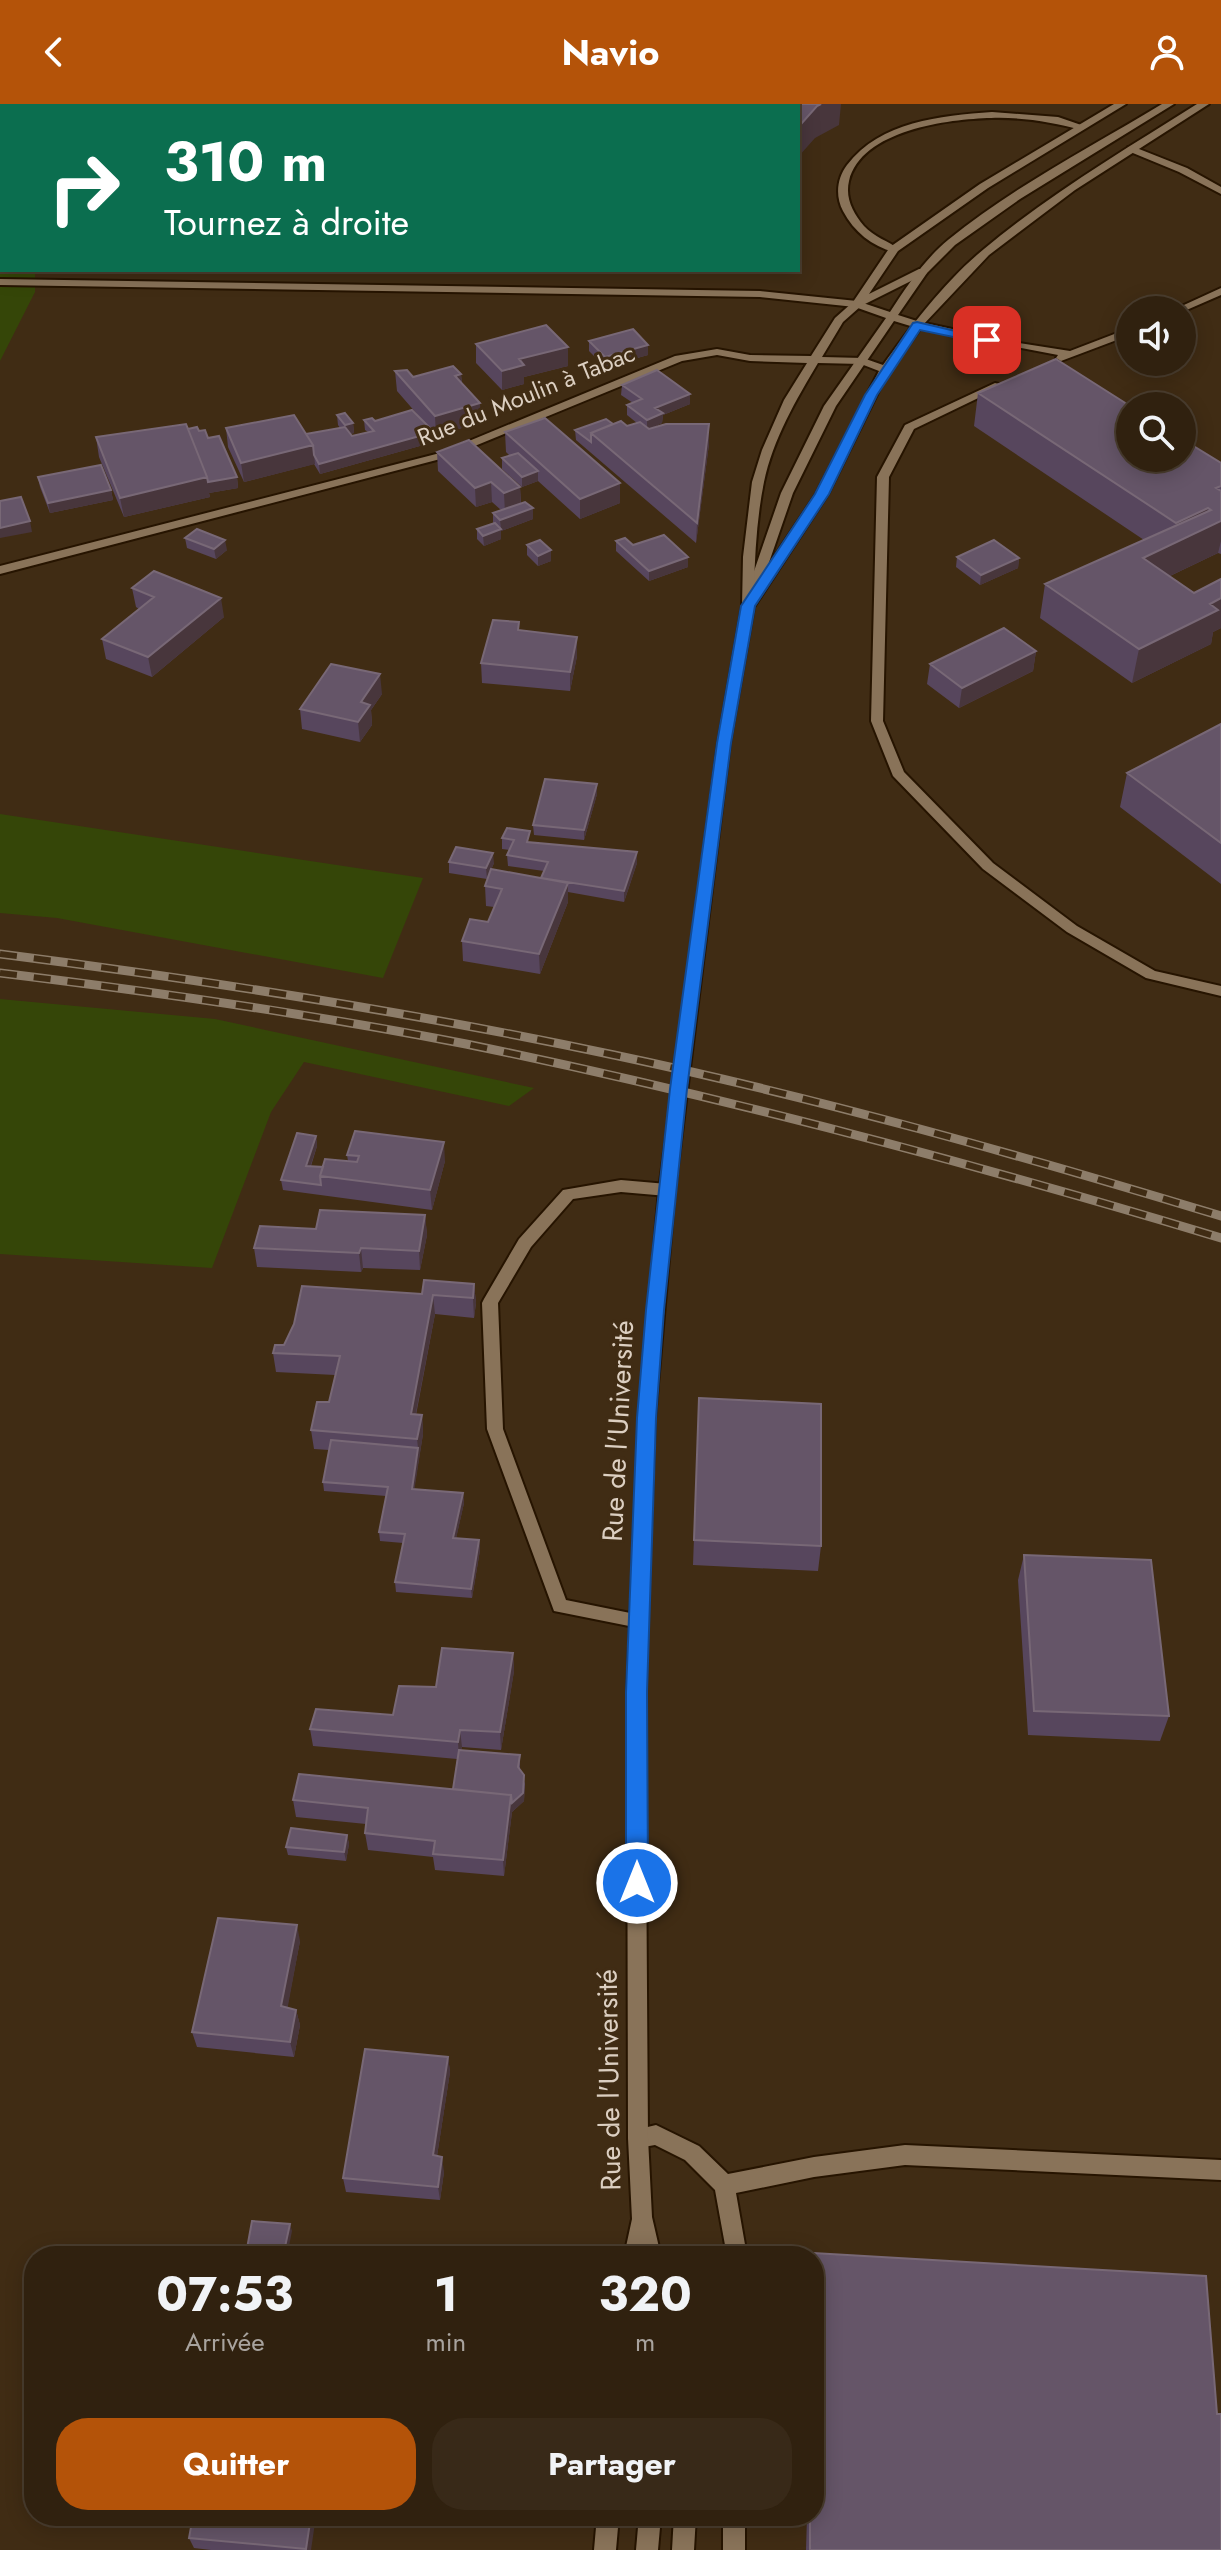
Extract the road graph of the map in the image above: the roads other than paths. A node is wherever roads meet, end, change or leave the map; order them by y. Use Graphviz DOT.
graph roads {
  1 [pos="1121,104"];
  2 [pos="1169,104"];
  3 [pos="1204,104"];
  4 [pos="1082,127"];
  5 [pos="1131,149"];
  6 [pos="1221,191"];
  7 [pos="894,249"];
  8 [pos="923,271"];
  9 [pos="0,282"];
  10 [pos="1221,291"];
  11 [pos="1196,302"];
  12 [pos="857,304"];
  13 [pos="892,317"];
  14 [pos="917,325"];
  15 [pos="1116,336"];
  16 [pos="1071,354"];
  17 [pos="813,361"];
  18 [pos="863,361"];
  19 [pos="1047,364"];
  20 [pos="886,370"];
  21 [pos="1011,379"];
  22 [pos="0,570"];
  23 [pos="748,606"];
  24 [pos="1221,991"];
  25 [pos="667,1190"];
  26 [pos="639,1621"];
  27 [pos="638,2138"];
  28 [pos="1221,2170"];
  29 [pos="724,2185"];
  30 [pos="642,2217"];
  31 [pos="636,2246"];
  32 [pos="643,2246"];
  33 [pos="649,2246"];
  34 [pos="735,2246"];
  35 [pos="607,2526"];
  36 [pos="649,2526"];
  37 [pos="684,2526"];
  38 [pos="734,2526"];
  39 [pos="605,2550"];
  40 [pos="647,2550"];
  41 [pos="683,2550"];
  42 [pos="734,2550"];
  1 -- 4 [label="street"];
  2 -- 8 [label="street"];
  3 -- 5 [label="street, Rue de l'Université"];
  4 -- 7 [label="street"];
  4 -- 7 [label="street"];
  5 -- 6 [label="street"];
  5 -- 14 [label="street, Rue de l'Université"];
  7 -- 12 [label="street"];
  8 -- 12 [label="street"];
  8 -- 13 [label="street"];
  9 -- 12 [label="street"];
  10 -- 11 [label="street"];
  12 -- 13 [label="street"];
  12 -- 17 [label="street, Rue de l'Université"];
  13 -- 14 [label="street"];
  13 -- 18 [label="street"];
  14 -- 16 [label="street"];
  14 -- 20 [label="street, Rue de l'Université"];
  15 -- 16 [label="street"];
  16 -- 19 [label="street"];
  17 -- 18 [label="street, Rue du Moulin à Tabac"];
  17 -- 22 [label="street, Rue du Moulin à Tabac"];
  17 -- 23 [label="street, Rue de l'Université"];
  18 -- 20 [label="street, Rue du Moulin à Tabac"];
  18 -- 23 [label="street"];
  20 -- 23 [label="street, Rue de l'Université"];
  21 -- 24 [label="street"];
  23 -- 25 [label="street, Rue de l'Université"];
  25 -- 26 [label="street, Rue de l'Université"];
  25 -- 26 [label="street"];
  26 -- 27 [label="street, Rue de l'Université"];
  27 -- 29 [label="street"];
  27 -- 30 [label="street, Rue de l'Université"];
  28 -- 29 [label="street"];
  29 -- 34 [label="street"];
  30 -- 31 [label="street, Rue de l'Université"];
  30 -- 32 [label="street"];
  30 -- 33 [label="street, Rue de l'Université"];
  35 -- 39 [label="street"];
  36 -- 40 [label="street"];
  37 -- 41 [label="street"];
  38 -- 42 [label="street"];
}
